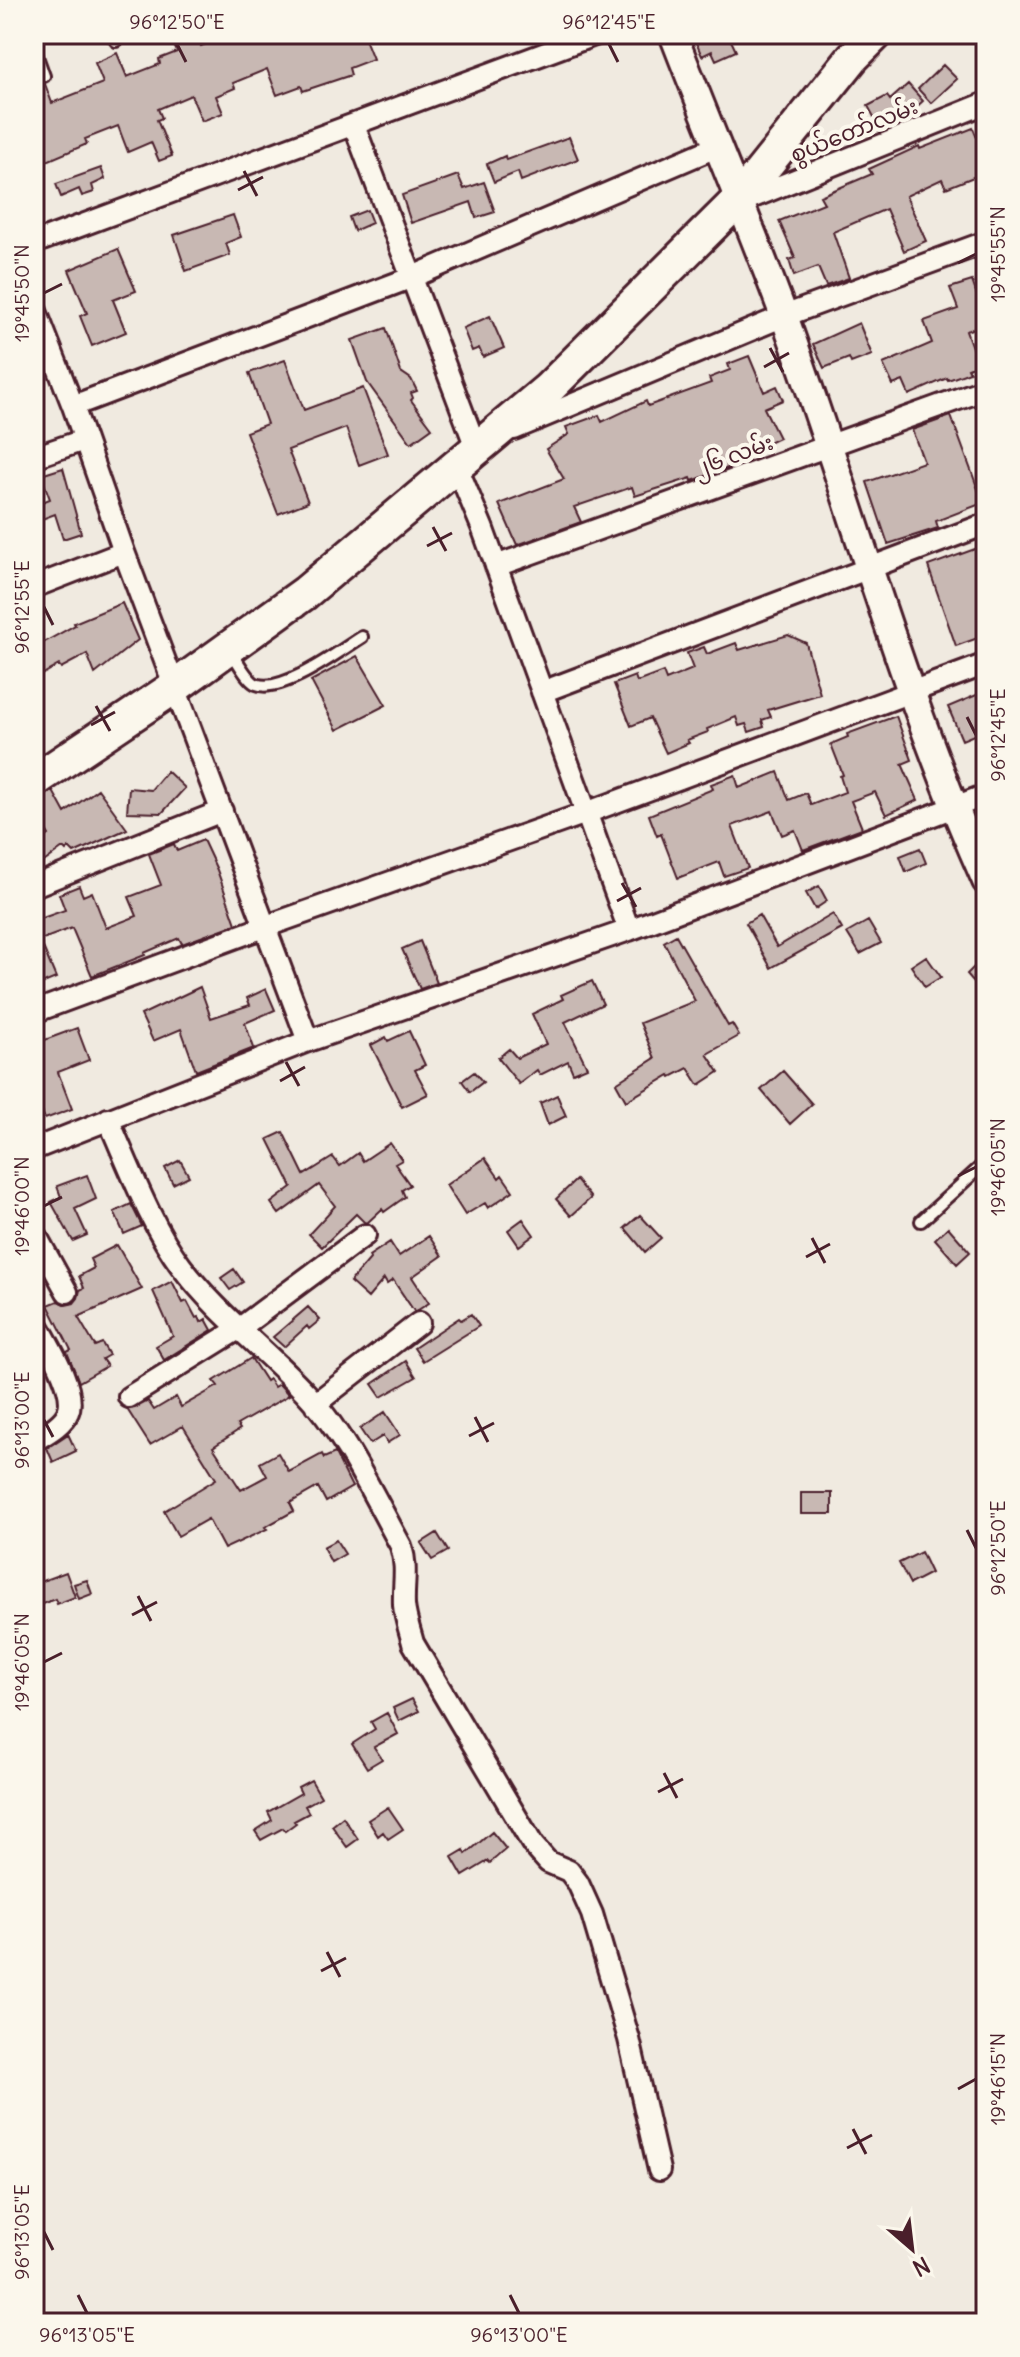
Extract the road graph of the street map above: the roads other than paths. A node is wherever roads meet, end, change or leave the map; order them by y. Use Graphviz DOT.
graph roads {
  1 [pos="597,34"];
  2 [pos="673,34"];
  3 [pos="876,34"];
  4 [pos="34,48"];
  5 [pos="44,76"];
  6 [pos="986,103"];
  7 [pos="354,125"];
  8 [pos="716,147"];
  9 [pos="739,200"];
  10 [pos="986,242"];
  11 [pos="34,243"];
  12 [pos="410,278"];
  13 [pos="784,316"];
  14 [pos="36,319"];
  15 [pos="986,389"];
  16 [pos="73,406"];
  17 [pos="84,440"];
  18 [pos="828,446"];
  19 [pos="475,452"];
  20 [pos="34,457"];
  21 [pos="986,524"];
  22 [pos="124,552"];
  23 [pos="496,566"];
  24 [pos="868,569"];
  25 [pos="34,587"];
  26 [pos="362,637"];
  27 [pos="229,648"];
  28 [pos="986,664"];
  29 [pos="176,686"];
  30 [pos="912,690"];
  31 [pos="542,692"];
  32 [pos="34,781"];
  33 [pos="986,795"];
  34 [pos="953,807"];
  35 [pos="222,811"];
  36 [pos="586,813"];
  37 [pos="986,881"];
  38 [pos="34,886"];
  39 [pos="264,927"];
  40 [pos="629,930"];
  41 [pos="34,1012"];
  42 [pos="308,1041"];
  43 [pos="108,1119"];
  44 [pos="34,1149"];
  45 [pos="986,1162"];
  46 [pos="921,1221"];
  47 [pos="34,1232"];
  48 [pos="365,1235"];
  49 [pos="67,1292"];
  50 [pos="34,1319"];
  51 [pos="419,1323"];
  52 [pos="240,1328"];
  53 [pos="129,1397"];
  54 [pos="315,1404"];
  55 [pos="34,1441"];
  56 [pos="659,2170"];
  1 -- 7 [label="street"];
  2 -- 8 [label="street"];
  3 -- 9 [label="main road"];
  4 -- 5 [label="lane"];
  6 -- 9 [label="street, စွယ်တော်လမ်း"];
  7 -- 11 [label="street"];
  7 -- 12 [label="street"];
  8 -- 9 [label="street"];
  8 -- 12 [label="street"];
  9 -- 13 [label="street"];
  9 -- 19 [label="main road"];
  10 -- 13 [label="street"];
  12 -- 16 [label="street"];
  12 -- 19 [label="street"];
  13 -- 18 [label="street"];
  13 -- 19 [label="street"];
  14 -- 16 [label="street"];
  15 -- 18 [label="street, ၂၆ လမ်း"];
  16 -- 17 [label="street"];
  17 -- 20 [label="street"];
  17 -- 22 [label="street"];
  18 -- 23 [label="street, ၂၆ လမ်း"];
  18 -- 24 [label="street"];
  19 -- 23 [label="street"];
  19 -- 27 [label="main road"];
  21 -- 24 [label="street"];
  22 -- 25 [label="street"];
  22 -- 29 [label="street"];
  23 -- 31 [label="street"];
  24 -- 30 [label="street"];
  24 -- 31 [label="street"];
  26 -- 27 [label="lane"];
  27 -- 29 [label="main road"];
  28 -- 30 [label="street"];
  29 -- 32 [label="main road"];
  29 -- 35 [label="street"];
  30 -- 34 [label="street"];
  30 -- 36 [label="street"];
  31 -- 36 [label="street"];
  33 -- 34 [label="street"];
  34 -- 37 [label="street"];
  34 -- 40 [label="street"];
  35 -- 38 [label="street"];
  35 -- 39 [label="street"];
  36 -- 39 [label="street"];
  36 -- 40 [label="street"];
  39 -- 41 [label="street"];
  39 -- 42 [label="street"];
  40 -- 42 [label="street"];
  42 -- 43 [label="street"];
  43 -- 44 [label="street"];
  43 -- 52 [label="street"];
  45 -- 46 [label="lane"];
  47 -- 49 [label="street"];
  48 -- 52 [label="street"];
  50 -- 55 [label="street"];
  51 -- 54 [label="street"];
  52 -- 53 [label="street"];
  52 -- 54 [label="street"];
  54 -- 56 [label="street"];
}
